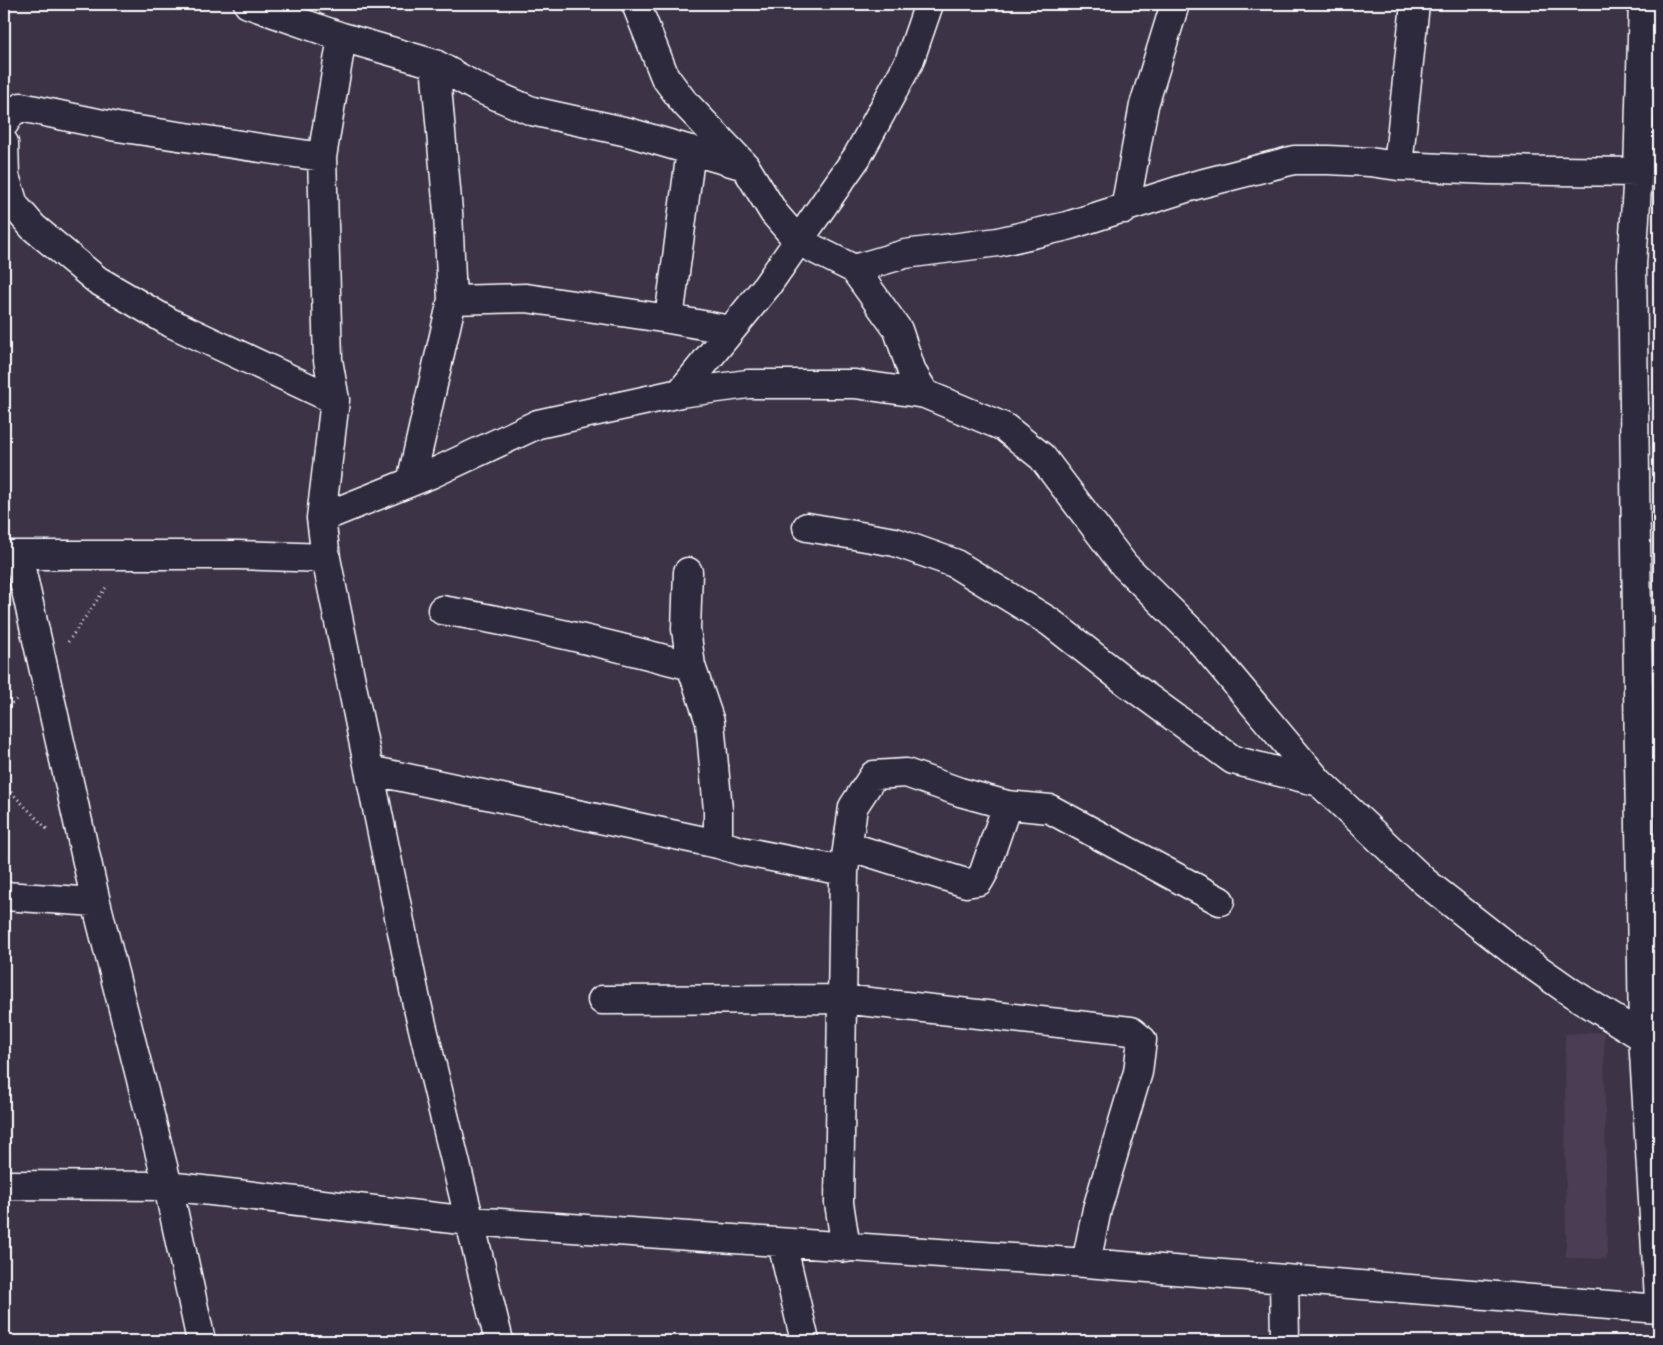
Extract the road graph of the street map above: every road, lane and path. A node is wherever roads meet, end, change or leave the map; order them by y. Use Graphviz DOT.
graph roads {
  1 [pos="248,4"];
  2 [pos="636,4"];
  3 [pos="929,4"];
  4 [pos="1176,4"];
  5 [pos="1415,4"];
  6 [pos="1643,4"];
  7 [pos="342,36"];
  8 [pos="435,64"];
  9 [pos="4,124"];
  10 [pos="4,143"];
  11 [pos="691,150"];
  12 [pos="322,157"];
  13 [pos="745,166"];
  14 [pos="1398,166"];
  15 [pos="1638,172"];
  16 [pos="1126,209"];
  17 [pos="798,241"];
  18 [pos="854,269"];
  19 [pos="452,300"];
  20 [pos="668,319"];
  21 [pos="731,330"];
  22 [pos="680,393"];
  23 [pos="925,394"];
  24 [pos="335,400"];
  25 [pos="411,482"];
  26 [pos="321,518"];
  27 [pos="807,527"];
  28 [pos="11,554"];
  29 [pos="138,556"];
  30 [pos="326,558"];
  31 [pos="688,572"];
  32 [pos="442,610"];
  33 [pos="691,666"];
  34 [pos="44,672"];
  35 [pos="4,710"];
  36 [pos="369,770"];
  37 [pos="1319,782"];
  38 [pos="1007,805"];
  39 [pos="718,844"];
  40 [pos="846,859"];
  41 [pos="4,896"];
  42 [pos="1220,901"];
  43 [pos="96,902"];
  44 [pos="842,999"];
  45 [pos="602,1000"];
  46 [pos="1643,1037"];
  47 [pos="4,1185"];
  48 [pos="168,1186"];
  49 [pos="470,1221"];
  50 [pos="782,1243"];
  51 [pos="846,1248"];
  52 [pos="1086,1263"];
  53 [pos="1284,1279"];
  54 [pos="1659,1300"];
  55 [pos="1659,1309"];
  56 [pos="201,1341"];
  57 [pos="499,1341"];
  58 [pos="805,1341"];
  59 [pos="1285,1341"];
  1 -- 7 [label="street"];
  2 -- 13 [label="street"];
  3 -- 17 [label="street"];
  4 -- 16 [label="street"];
  5 -- 14 [label="street"];
  6 -- 15 [label="street"];
  7 -- 8 [label="street"];
  7 -- 12 [label="street"];
  8 -- 11 [label="street"];
  8 -- 19 [label="street"];
  9 -- 12 [label="street"];
  10 -- 24 [label="street"];
  11 -- 13 [label="street"];
  11 -- 20 [label="street"];
  12 -- 24 [label="street"];
  13 -- 17 [label="street"];
  14 -- 15 [label="street"];
  14 -- 16 [label="street"];
  15 -- 46 [label="street"];
  16 -- 18 [label="street"];
  17 -- 18 [label="street"];
  17 -- 21 [label="street"];
  18 -- 23 [label="street"];
  19 -- 20 [label="street"];
  19 -- 25 [label="street"];
  20 -- 21 [label="street"];
  21 -- 22 [label="street"];
  22 -- 23 [label="street"];
  22 -- 25 [label="street"];
  23 -- 37 [label="street"];
  24 -- 26 [label="street"];
  25 -- 26 [label="street"];
  26 -- 30 [label="street"];
  27 -- 37 [label="street"];
  28 -- 29 [label="street"];
  28 -- 34 [label="street"];
  29 -- 30 [label="street"];
  29 -- 34 [label="path"];
  30 -- 36 [label="street"];
  31 -- 33 [label="street"];
  32 -- 33 [label="street"];
  33 -- 39 [label="street"];
  34 -- 35 [label="path"];
  34 -- 43 [label="street"];
  36 -- 39 [label="street"];
  36 -- 49 [label="street"];
  37 -- 46 [label="street"];
  38 -- 40 [label="street"];
  38 -- 40 [label="street"];
  38 -- 42 [label="street"];
  39 -- 40 [label="street"];
  40 -- 44 [label="street"];
  41 -- 43 [label="street"];
  43 -- 48 [label="street"];
  44 -- 45 [label="street"];
  44 -- 51 [label="street"];
  44 -- 52 [label="street"];
  46 -- 54 [label="street"];
  47 -- 48 [label="street"];
  48 -- 49 [label="street"];
  48 -- 56 [label="street"];
  49 -- 50 [label="street"];
  49 -- 57 [label="street"];
  50 -- 51 [label="street"];
  50 -- 58 [label="street"];
  51 -- 52 [label="street"];
  52 -- 53 [label="street"];
  53 -- 55 [label="street"];
  53 -- 59 [label="street"];
}
